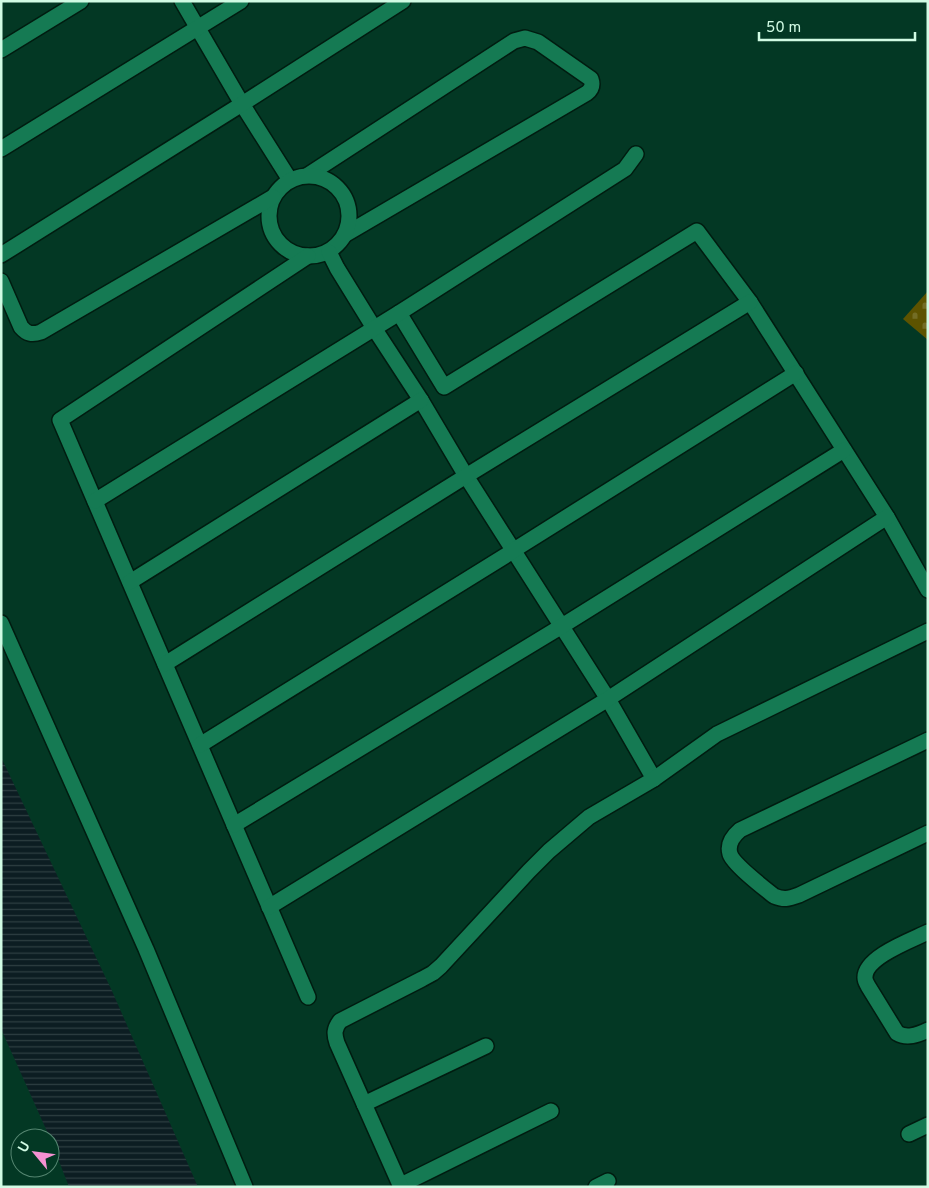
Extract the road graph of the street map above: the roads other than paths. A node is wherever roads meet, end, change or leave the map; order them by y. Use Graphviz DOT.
graph roads {
  1 [pos="81,1"];
  2 [pos="182,1"];
  3 [pos="241,1"];
  4 [pos="403,1"];
  5 [pos="198,28"];
  6 [pos="1,50"];
  7 [pos="242,104"];
  8 [pos="1,148"];
  9 [pos="636,154"];
  10 [pos="308,175"];
  11 [pos="290,180"];
  12 [pos="273,197"];
  13 [pos="346,234"];
  14 [pos="329,252"];
  15 [pos="1,255"];
  16 [pos="308,256"];
  17 [pos="1,281"];
  18 [pos="750,302"];
  19 [pos="399,312"];
  20 [pos="374,328"];
  21 [pos="796,374"];
  22 [pos="421,400"];
  23 [pos="844,450"];
  24 [pos="466,476"];
  25 [pos="95,501"];
  26 [pos="887,517"];
  27 [pos="514,550"];
  28 [pos="130,582"];
  29 [pos="928,590"];
  30 [pos="1,623"];
  31 [pos="562,626"];
  32 [pos="928,631"];
  33 [pos="165,664"];
  34 [pos="608,699"];
  35 [pos="928,740"];
  36 [pos="200,744"];
  37 [pos="654,779"];
  38 [pos="234,825"];
  39 [pos="928,833"];
  40 [pos="269,907"];
  41 [pos="928,932"];
  42 [pos="308,997"];
  43 [pos="928,1030"];
  44 [pos="486,1046"];
  45 [pos="364,1104"];
  46 [pos="551,1111"];
  47 [pos="928,1125"];
  48 [pos="909,1134"];
  49 [pos="401,1186"];
  50 [pos="245,1187"];
  1 -- 6 [label="street"];
  2 -- 5 [label="street"];
  3 -- 5 [label="street"];
  4 -- 7 [label="street"];
  5 -- 7 [label="street"];
  5 -- 8 [label="street"];
  7 -- 11 [label="street"];
  7 -- 15 [label="street"];
  9 -- 19 [label="street"];
  10 -- 11 [label="street"];
  10 -- 13 [label="street"];
  10 -- 13 [label="street"];
  11 -- 12 [label="street"];
  12 -- 16 [label="street"];
  12 -- 17 [label="street"];
  13 -- 14 [label="street"];
  14 -- 16 [label="street"];
  14 -- 20 [label="street"];
  16 -- 25 [label="street"];
  18 -- 19 [label="street"];
  18 -- 21 [label="street"];
  18 -- 24 [label="street"];
  19 -- 20 [label="street"];
  20 -- 22 [label="street"];
  20 -- 25 [label="street"];
  21 -- 23 [label="street"];
  21 -- 27 [label="street"];
  22 -- 24 [label="street"];
  22 -- 28 [label="street"];
  23 -- 26 [label="street"];
  23 -- 31 [label="street"];
  24 -- 27 [label="street"];
  24 -- 33 [label="street"];
  25 -- 28 [label="street"];
  26 -- 29 [label="street"];
  26 -- 34 [label="street"];
  27 -- 31 [label="street"];
  27 -- 36 [label="street"];
  28 -- 33 [label="street"];
  30 -- 50 [label="street"];
  31 -- 34 [label="street"];
  31 -- 38 [label="street"];
  32 -- 37 [label="street"];
  33 -- 36 [label="street"];
  34 -- 37 [label="street"];
  34 -- 40 [label="street"];
  35 -- 39 [label="street"];
  36 -- 38 [label="street"];
  37 -- 45 [label="street"];
  38 -- 40 [label="street"];
  40 -- 42 [label="street"];
  41 -- 43 [label="street"];
  44 -- 45 [label="street"];
  45 -- 49 [label="street"];
  46 -- 49 [label="street"];
  47 -- 48 [label="street"];
}
